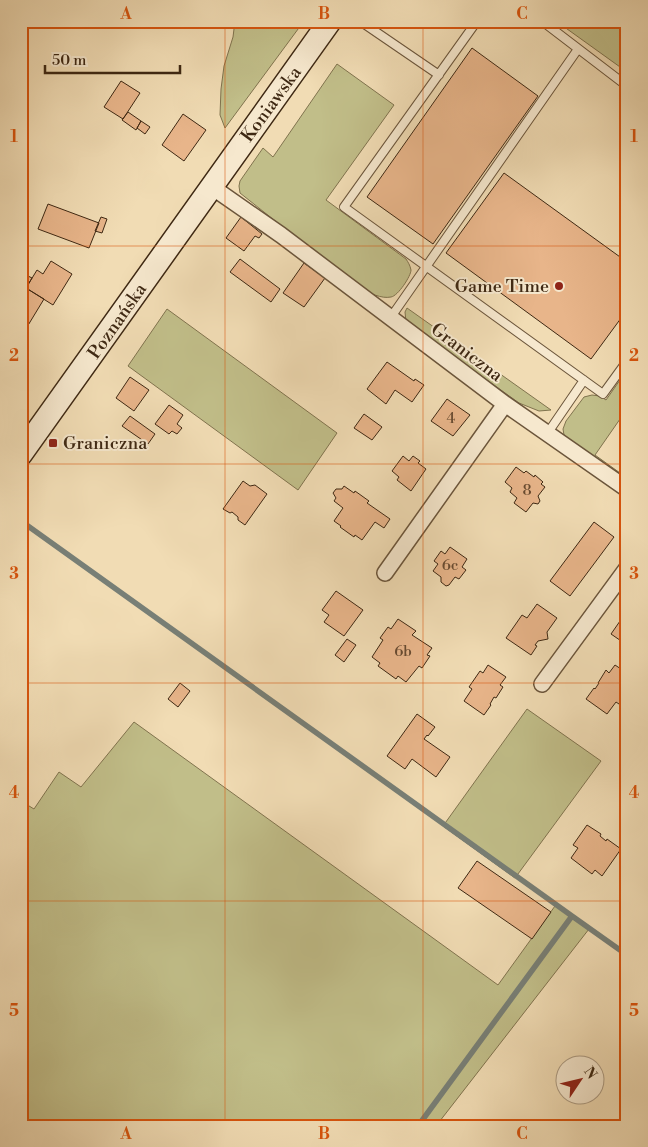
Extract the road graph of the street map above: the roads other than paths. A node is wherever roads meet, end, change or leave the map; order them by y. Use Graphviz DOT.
graph roads {
  1 [pos="330,21"];
  2 [pos="360,21"];
  3 [pos="477,21"];
  4 [pos="542,21"];
  5 [pos="578,49"];
  6 [pos="438,75"];
  7 [pos="627,86"];
  8 [pos="212,187"];
  9 [pos="426,266"];
  10 [pos="391,317"];
  11 [pos="627,361"];
  12 [pos="584,380"];
  13 [pos="505,404"];
  14 [pos="547,434"];
  15 [pos="21,454"];
  16 [pos="627,489"];
  17 [pos="627,568"];
  18 [pos="385,573"];
  19 [pos="542,684"];
  1 -- 8 [label="main road, Koniawska"];
  2 -- 6 [label="lane"];
  3 -- 6 [label="lane"];
  4 -- 5 [label="lane"];
  5 -- 7 [label="lane"];
  5 -- 9 [label="lane"];
  6 -- 9 [label="lane"];
  8 -- 10 [label="street, Graniczna"];
  8 -- 15 [label="main road, Poznańska"];
  9 -- 10 [label="lane"];
  9 -- 12 [label="lane"];
  10 -- 13 [label="street, Graniczna"];
  11 -- 12 [label="lane"];
  12 -- 14 [label="lane"];
  13 -- 14 [label="street, Graniczna"];
  13 -- 18 [label="street, Graniczna"];
  14 -- 16 [label="street, Graniczna"];
  17 -- 19 [label="street"];
}
